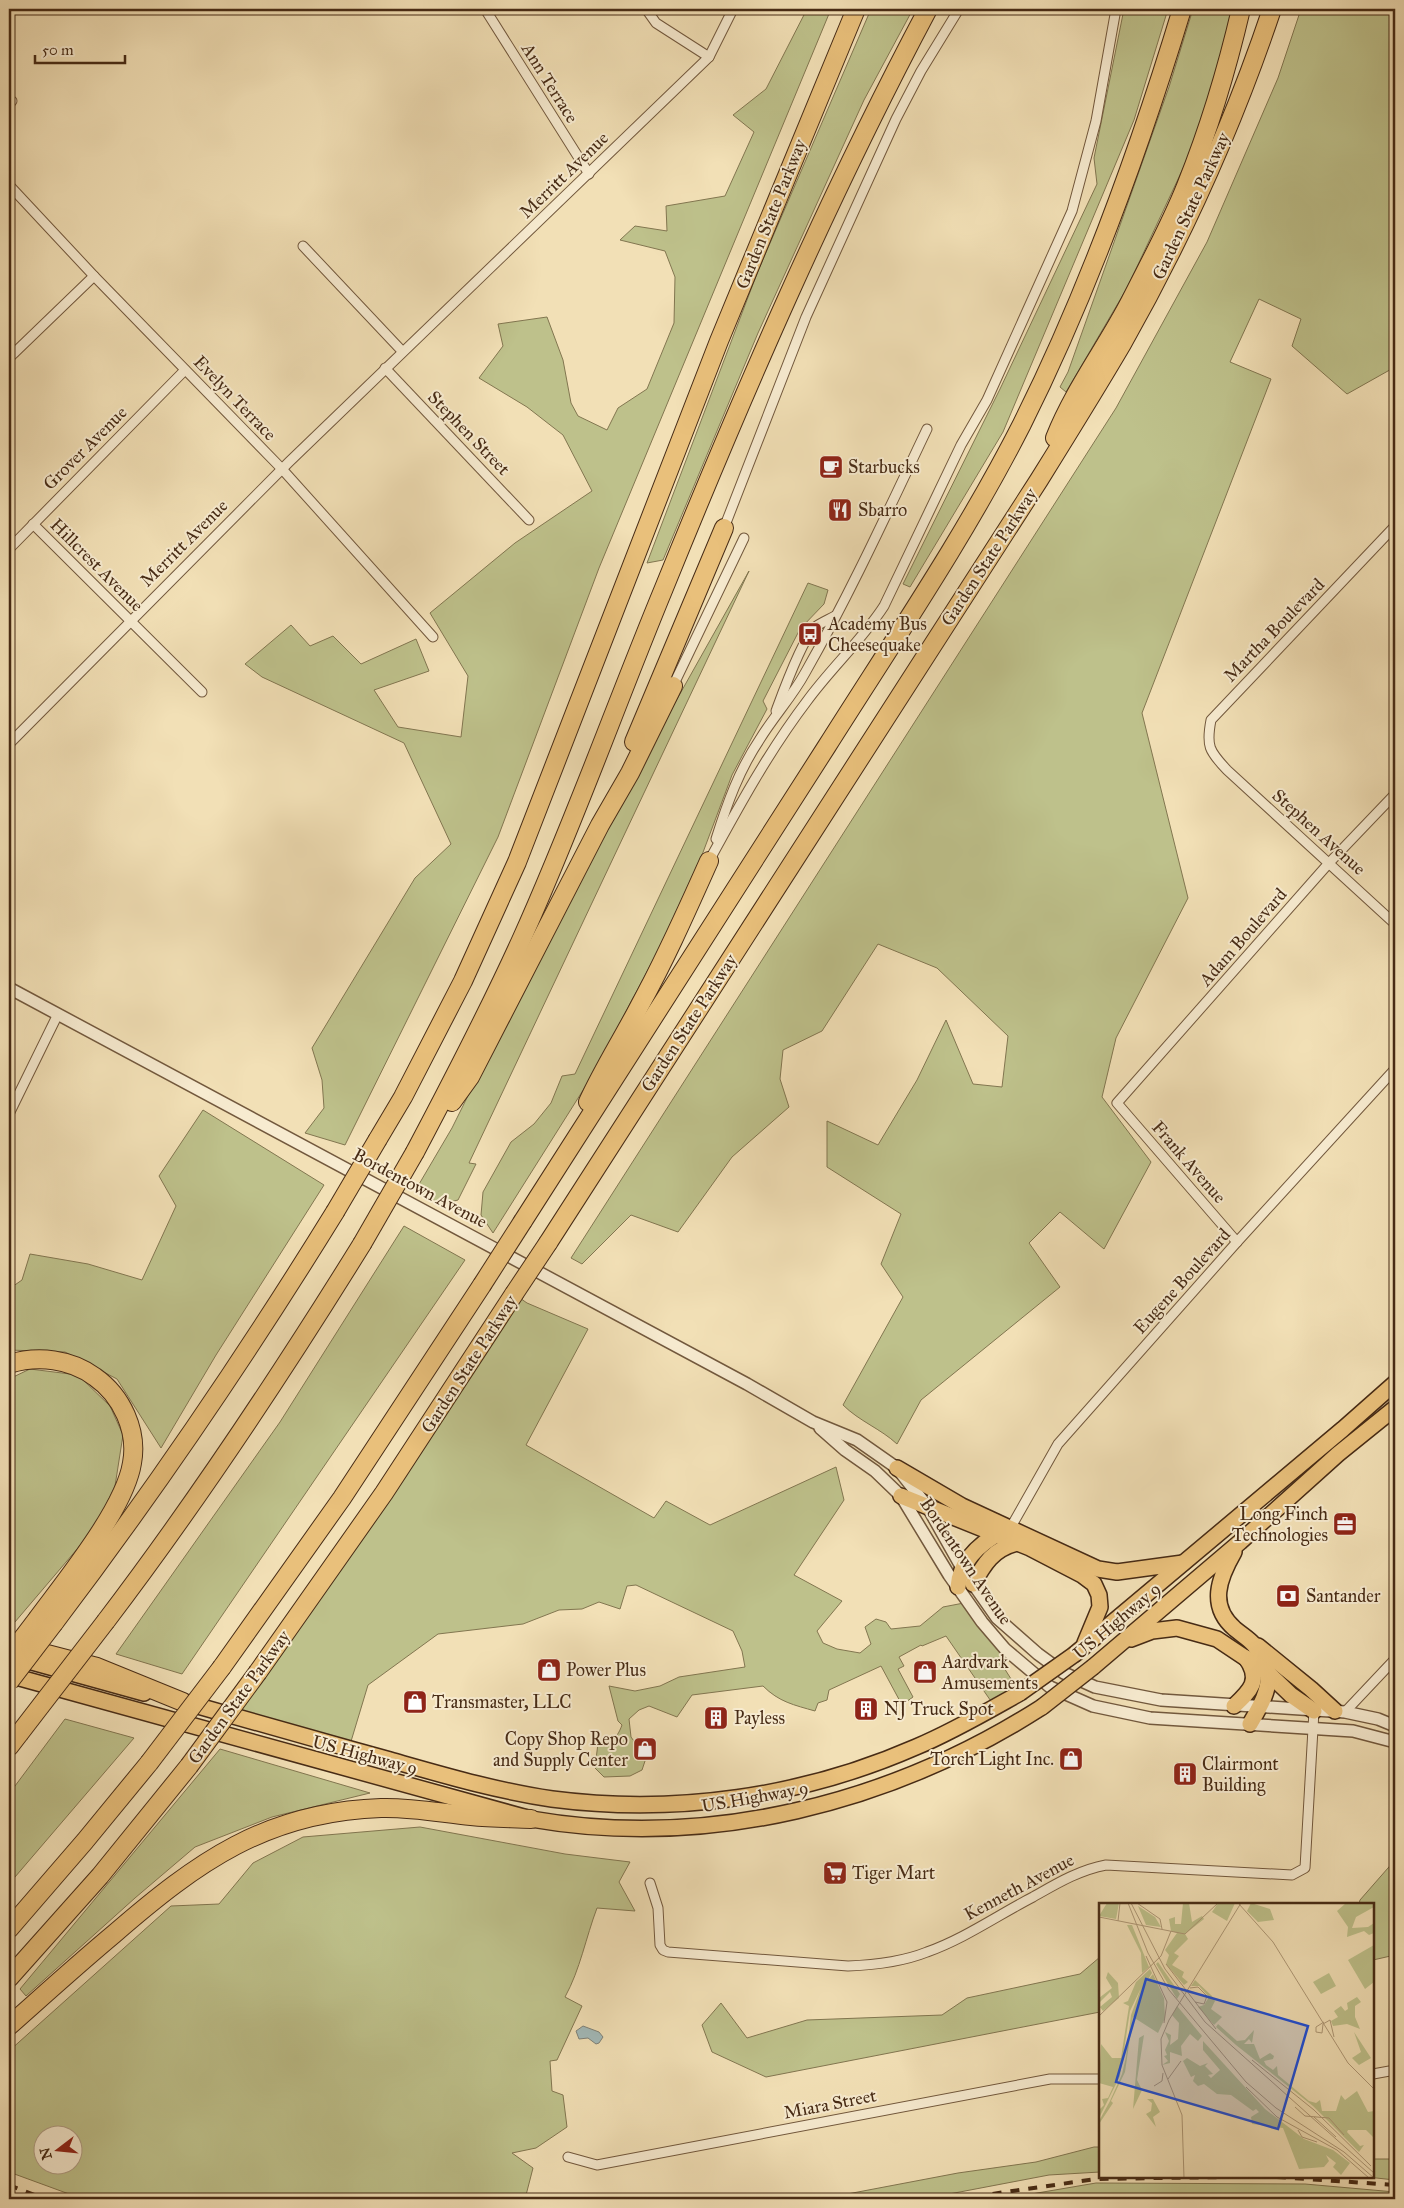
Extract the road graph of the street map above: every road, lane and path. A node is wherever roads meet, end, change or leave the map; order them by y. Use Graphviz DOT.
graph roads {
  1 [pos="485,9"];
  2 [pos="646,9"];
  3 [pos="733,9"];
  4 [pos="856,9"];
  5 [pos="928,9"];
  6 [pos="959,9"];
  7 [pos="1116,9"];
  8 [pos="1182,9"];
  9 [pos="1241,9"];
  10 [pos="1272,9"];
  11 [pos="709,57"];
  12 [pos="589,174"];
  13 [pos="10,189"];
  14 [pos="303,246"];
  15 [pos="94,276"];
  16 [pos="402,351"];
  17 [pos="9,358"];
  18 [pos="385,368"];
  19 [pos="185,370"];
  20 [pos="927,429"];
  21 [pos="282,469"];
  22 [pos="1038,480"];
  23 [pos="530,520"];
  24 [pos="33,524"];
  25 [pos="1395,526"];
  26 [pos="724,528"];
  27 [pos="744,538"];
  28 [pos="10,545"];
  29 [pos="835,616"];
  30 [pos="129,621"];
  31 [pos="433,638"];
  32 [pos="673,686"];
  33 [pos="202,692"];
  34 [pos="772,721"];
  35 [pos="9,744"];
  36 [pos="1222,765"];
  37 [pos="1395,794"];
  38 [pos="600,825"];
  39 [pos="709,861"];
  40 [pos="1330,863"];
  41 [pos="1395,924"];
  42 [pos="9,988"];
  43 [pos="58,1014"];
  44 [pos="1395,1069"];
  45 [pos="1117,1103"];
  46 [pos="9,1114"];
  47 [pos="567,1151"];
  48 [pos="414,1152"];
  49 [pos="1237,1242"];
  50 [pos="9,1364"];
  51 [pos="1395,1383"];
  52 [pos="1395,1408"];
  53 [pos="813,1422"];
  54 [pos="897,1468"];
  55 [pos="901,1496"];
  56 [pos="927,1506"];
  57 [pos="1011,1527"];
  58 [pos="996,1534"];
  59 [pos="1240,1542"];
  60 [pos="1017,1543"];
  61 [pos="1184,1563"];
  62 [pos="962,1568"];
  63 [pos="973,1584"];
  64 [pos="958,1587"];
  65 [pos="46,1620"];
  66 [pos="9,1644"];
  67 [pos="1118,1644"];
  68 [pos="1256,1645"];
  69 [pos="1079,1651"];
  70 [pos="9,1656"];
  71 [pos="1246,1657"];
  72 [pos="1395,1659"];
  73 [pos="1268,1673"];
  74 [pos="9,1675"];
  75 [pos="9,1682"];
  76 [pos="183,1702"];
  77 [pos="1234,1706"];
  78 [pos="1259,1707"];
  79 [pos="1314,1711"];
  80 [pos="1340,1711"];
  81 [pos="1250,1724"];
  82 [pos="1395,1726"];
  83 [pos="1313,1729"];
  84 [pos="14,1741"];
  85 [pos="1395,1742"];
  86 [pos="531,1819"];
  87 [pos="650,1884"];
  88 [pos="9,1929"];
  89 [pos="9,1978"];
  90 [pos="9,2026"];
  91 [pos="1395,2070"];
  92 [pos="1374,2074"];
  93 [pos="1099,2079"];
  94 [pos="568,2157"];
  1 -- 12 [label="street, Ann Terrace"];
  2 -- 11 [label="street"];
  3 -- 11 [label="street, Merritt Avenue"];
  4 -- 65 [label="highway, Garden State Parkway, bridge"];
  5 -- 48 [label="highway"];
  6 -- 26 [label="street"];
  7 -- 39 [label="street"];
  8 -- 47 [label="highway, Garden State Parkway"];
  9 -- 22 [label="highway"];
  10 -- 22 [label="highway, Garden State Parkway"];
  11 -- 12 [label="street, Merritt Avenue"];
  12 -- 16 [label="street, Merritt Avenue"];
  13 -- 15 [label="street, Evelyn Terrace"];
  14 -- 16 [label="street"];
  15 -- 17 [label="street"];
  15 -- 19 [label="street, Evelyn Terrace"];
  16 -- 18 [label="street, Merritt Avenue"];
  18 -- 21 [label="street, Merritt Avenue"];
  18 -- 23 [label="street, Stephen Street"];
  19 -- 21 [label="street, Evelyn Terrace"];
  19 -- 24 [label="street, Grover Avenue"];
  20 -- 29 [label="street"];
  21 -- 30 [label="street, Merritt Avenue"];
  21 -- 31 [label="street, Evelyn Terrace"];
  22 -- 89 [label="highway, Garden State Parkway, bridge"];
  24 -- 28 [label="street, Grover Avenue"];
  24 -- 30 [label="street, Hillcrest Avenue"];
  25 -- 36 [label="street, Martha Boulevard"];
  26 -- 38 [label="highway"];
  27 -- 32 [label="street"];
  29 -- 34 [label="street"];
  29 -- 34 [label="street"];
  30 -- 33 [label="street, Hillcrest Avenue"];
  30 -- 35 [label="street, Merritt Avenue"];
  32 -- 38 [label="highway"];
  34 -- 39 [label="street"];
  36 -- 40 [label="street, Stephen Avenue"];
  37 -- 40 [label="street, Adam Boulevard"];
  38 -- 48 [label="highway"];
  39 -- 47 [label="highway"];
  40 -- 41 [label="street, Stephen Avenue"];
  40 -- 45 [label="street, Adam Boulevard"];
  42 -- 43 [label="street, Bordentown Avenue"];
  43 -- 46 [label="street"];
  43 -- 53 [label="street, Bordentown Avenue"];
  44 -- 49 [label="street, Eugene Boulevard"];
  45 -- 49 [label="street, Frank Avenue"];
  47 -- 88 [label="highway, Garden State Parkway, bridge"];
  48 -- 84 [label="highway, bridge"];
  49 -- 57 [label="street, Eugene Boulevard"];
  50 -- 65 [label="highway"];
  51 -- 61 [label="highway, US Highway 9"];
  52 -- 59 [label="highway, US Highway 9"];
  53 -- 54 [label="street, Bordentown Avenue"];
  53 -- 55 [label="street, Bordentown Avenue"];
  54 -- 56 [label="street, Bordentown Avenue"];
  54 -- 57 [label="highway"];
  55 -- 56 [label="highway"];
  55 -- 64 [label="street, Bordentown Avenue"];
  56 -- 58 [label="highway"];
  56 -- 62 [label="street, Bordentown Avenue"];
  57 -- 58 [label="highway"];
  57 -- 61 [label="highway"];
  58 -- 60 [label="highway"];
  58 -- 62 [label="highway"];
  59 -- 67 [label="highway, US Highway 9"];
  59 -- 68 [label="highway"];
  60 -- 63 [label="highway"];
  60 -- 69 [label="highway"];
  61 -- 69 [label="highway, US Highway 9"];
  62 -- 63 [label="street, Bordentown Avenue"];
  62 -- 64 [label="highway"];
  63 -- 77 [label="street, Bordentown Avenue"];
  64 -- 81 [label="street, Bordentown Avenue"];
  65 -- 70 [label="highway, bridge"];
  65 -- 75 [label="highway, Garden State Parkway, bridge"];
  66 -- 76 [label="highway"];
  67 -- 71 [label="highway"];
  67 -- 86 [label="highway, US Highway 9, bridge"];
  68 -- 73 [label="highway"];
  68 -- 80 [label="highway"];
  69 -- 76 [label="highway, US Highway 9, bridge"];
  70 -- 76 [label="highway, US Highway 9"];
  71 -- 73 [label="highway"];
  71 -- 77 [label="highway"];
  72 -- 80 [label="street"];
  73 -- 78 [label="highway"];
  73 -- 79 [label="highway"];
  74 -- 86 [label="highway, US Highway 9"];
  77 -- 78 [label="street, Bordentown Avenue"];
  78 -- 79 [label="street, Bordentown Avenue"];
  78 -- 81 [label="highway"];
  79 -- 80 [label="street, Bordentown Avenue"];
  79 -- 83 [label="street, Kenneth Avenue"];
  80 -- 82 [label="street, Bordentown Avenue"];
  81 -- 83 [label="street, Bordentown Avenue"];
  83 -- 85 [label="street, Bordentown Avenue"];
  83 -- 87 [label="street, Kenneth Avenue"];
  86 -- 90 [label="highway"];
  91 -- 92 [label="street"];
  93 -- 94 [label="street, Miara Street"];
}
